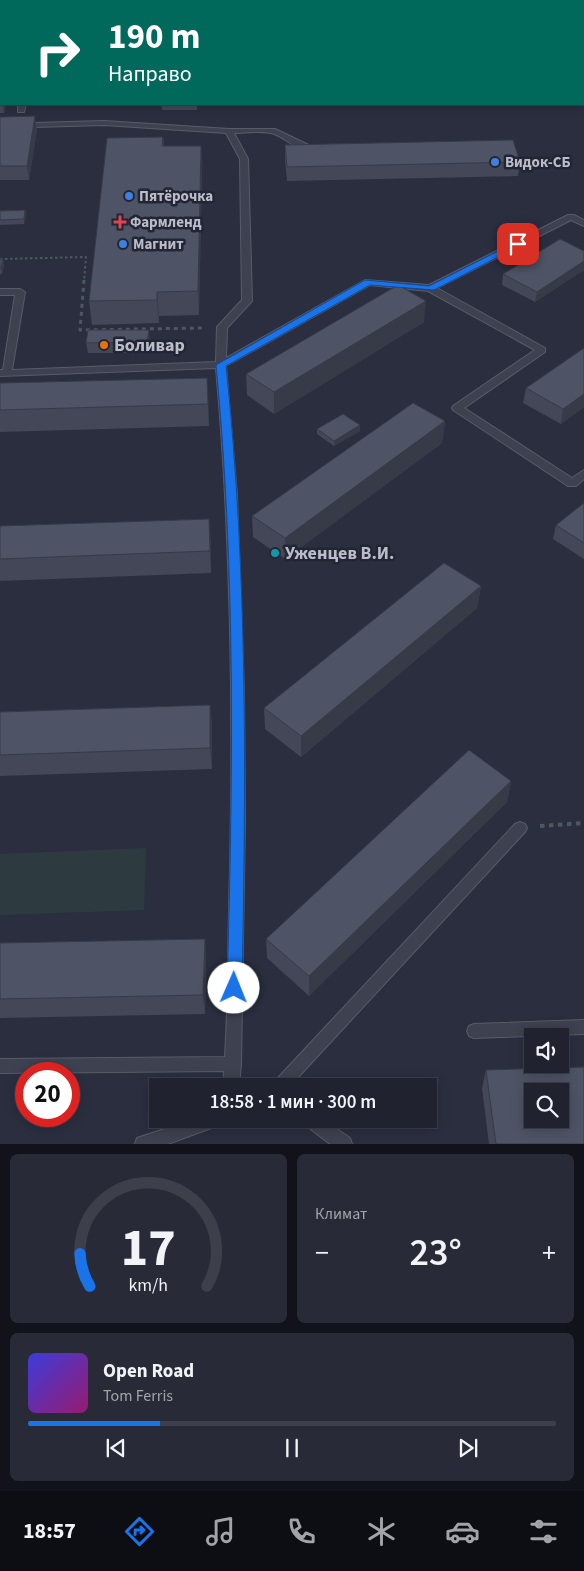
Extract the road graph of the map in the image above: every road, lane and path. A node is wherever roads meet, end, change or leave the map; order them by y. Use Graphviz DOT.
graph roads {
  1 [pos="0,126"];
  2 [pos="229,131"];
  3 [pos="327,149"];
  4 [pos="584,222"];
  5 [pos="0,259"];
  6 [pos="430,288"];
  7 [pos="0,292"];
  8 [pos="222,327"];
  9 [pos="221,365"];
  10 [pos="3,373"];
  11 [pos="584,474"];
  12 [pos="584,823"];
  13 [pos="520,828"];
  14 [pos="584,1027"];
  15 [pos="474,1031"];
  16 [pos="233,1064"];
  17 [pos="0,1066"];
  18 [pos="232,1078"];
  19 [pos="287,1078"];
  20 [pos="191,1128"];
  21 [pos="322,1128"];
  22 [pos="143,1144"];
  23 [pos="344,1144"];
  1 -- 2 [label="lane"];
  2 -- 3 [label="lane"];
  2 -- 8 [label="lane"];
  4 -- 6 [label="lane"];
  5 -- 8 [label="path"];
  6 -- 9 [label="lane"];
  6 -- 11 [label="lane"];
  7 -- 10 [label="lane"];
  8 -- 9 [label="lane"];
  9 -- 10 [label="lane"];
  9 -- 16 [label="lane"];
  12 -- 13 [label="path"];
  13 -- 19 [label="lane"];
  14 -- 15 [label="lane"];
  16 -- 17 [label="lane"];
  16 -- 18 [label="lane"];
  20 -- 22 [label="lane"];
  21 -- 23 [label="lane"];
}
